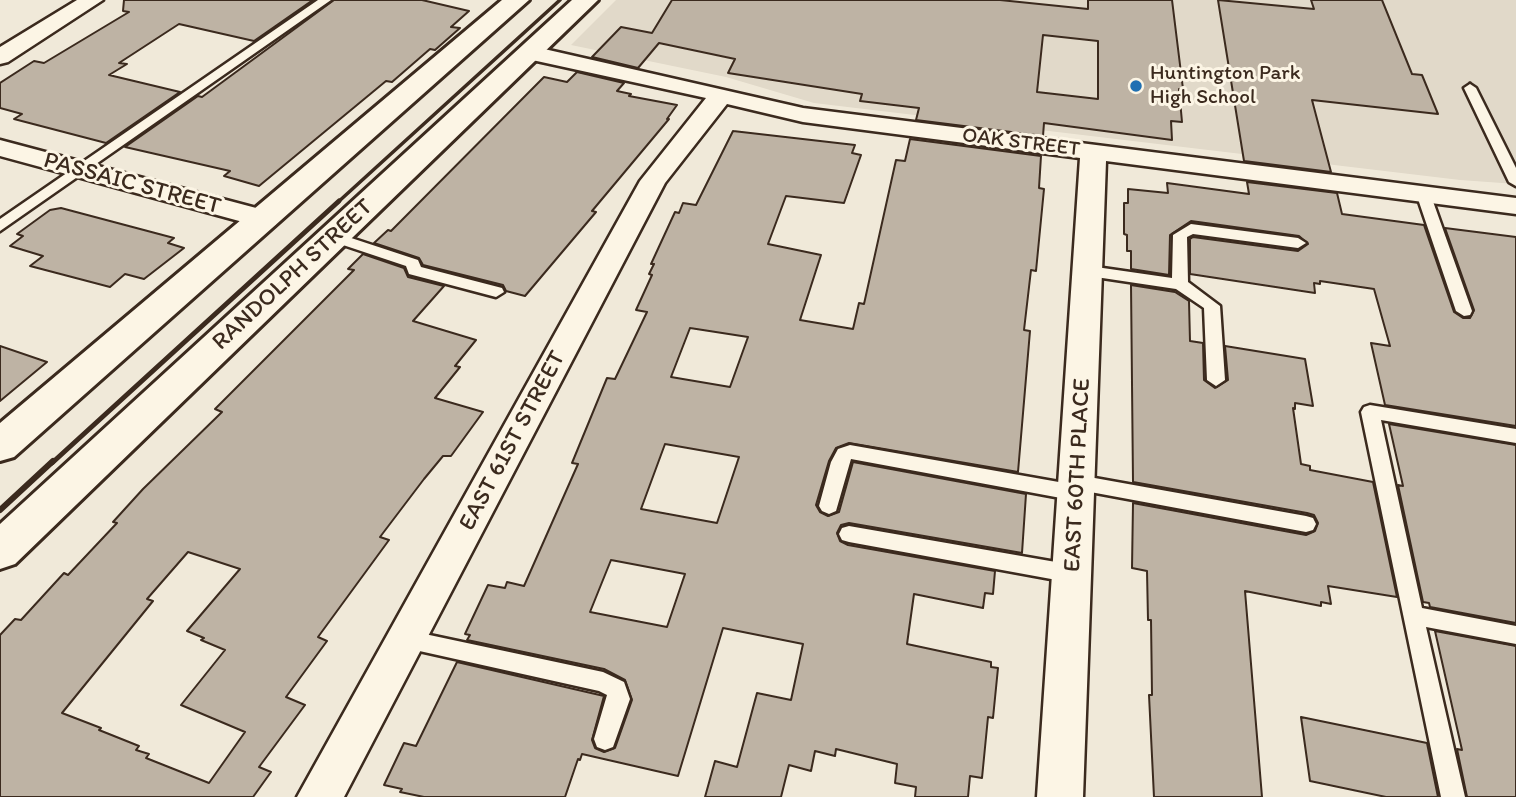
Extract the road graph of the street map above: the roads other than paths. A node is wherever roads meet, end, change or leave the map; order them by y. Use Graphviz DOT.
graph roads {
  1 [pos="92,0"];
  2 [pos="325,0"];
  3 [pos="517,0"];
  4 [pos="586,0"];
  5 [pos="531,53"];
  6 [pos="0,57"];
  7 [pos="1470,88"];
  8 [pos="721,95"];
  9 [pos="0,148"];
  10 [pos="1093,153"];
  11 [pos="81,170"];
  12 [pos="1516,183"];
  13 [pos="1423,193"];
  14 [pos="1516,206"];
  15 [pos="265,219"];
  16 [pos="0,226"];
  17 [pos="333,237"];
  18 [pos="1298,243"];
  19 [pos="1089,271"];
  20 [pos="1180,284"];
  21 [pos="496,292"];
  22 [pos="1464,311"];
  23 [pos="1216,380"];
  24 [pos="1516,436"];
  25 [pos="0,446"];
  26 [pos="1077,487"];
  27 [pos="829,506"];
  28 [pos="1306,524"];
  29 [pos="849,534"];
  30 [pos="0,551"];
  31 [pos="1073,574"];
  32 [pos="1413,615"];
  33 [pos="1516,635"];
  34 [pos="406,639"];
  35 [pos="605,739"];
  36 [pos="320,797"];
  37 [pos="1060,797"];
  38 [pos="1453,797"];
  1 -- 6 [label="street"];
  2 -- 11 [label="lane"];
  3 -- 15 [label="street"];
  4 -- 5 [label="street, RANDOLPH STREET"];
  5 -- 8 [label="street, OAK STREET"];
  5 -- 17 [label="street, RANDOLPH STREET"];
  7 -- 12 [label="lane"];
  8 -- 10 [label="street, OAK STREET"];
  8 -- 34 [label="street, EAST 61ST STREET"];
  9 -- 11 [label="street, PASSAIC STREET"];
  10 -- 13 [label="street, OAK STREET"];
  10 -- 19 [label="street, EAST 60TH PLACE"];
  11 -- 15 [label="street, PASSAIC STREET"];
  11 -- 16 [label="lane"];
  13 -- 14 [label="street, OAK STREET"];
  13 -- 22 [label="lane"];
  15 -- 25 [label="street"];
  17 -- 21 [label="lane"];
  17 -- 30 [label="street, RANDOLPH STREET"];
  18 -- 20 [label="lane"];
  19 -- 20 [label="lane"];
  19 -- 26 [label="street, EAST 60TH PLACE"];
  20 -- 23 [label="lane"];
  24 -- 32 [label="lane"];
  26 -- 27 [label="lane"];
  26 -- 28 [label="lane"];
  26 -- 31 [label="street, EAST 60TH PLACE"];
  29 -- 31 [label="lane"];
  31 -- 37 [label="street, EAST 60TH PLACE"];
  32 -- 33 [label="lane"];
  32 -- 38 [label="lane"];
  34 -- 35 [label="lane"];
  34 -- 36 [label="street, EAST 61ST STREET"];
}
